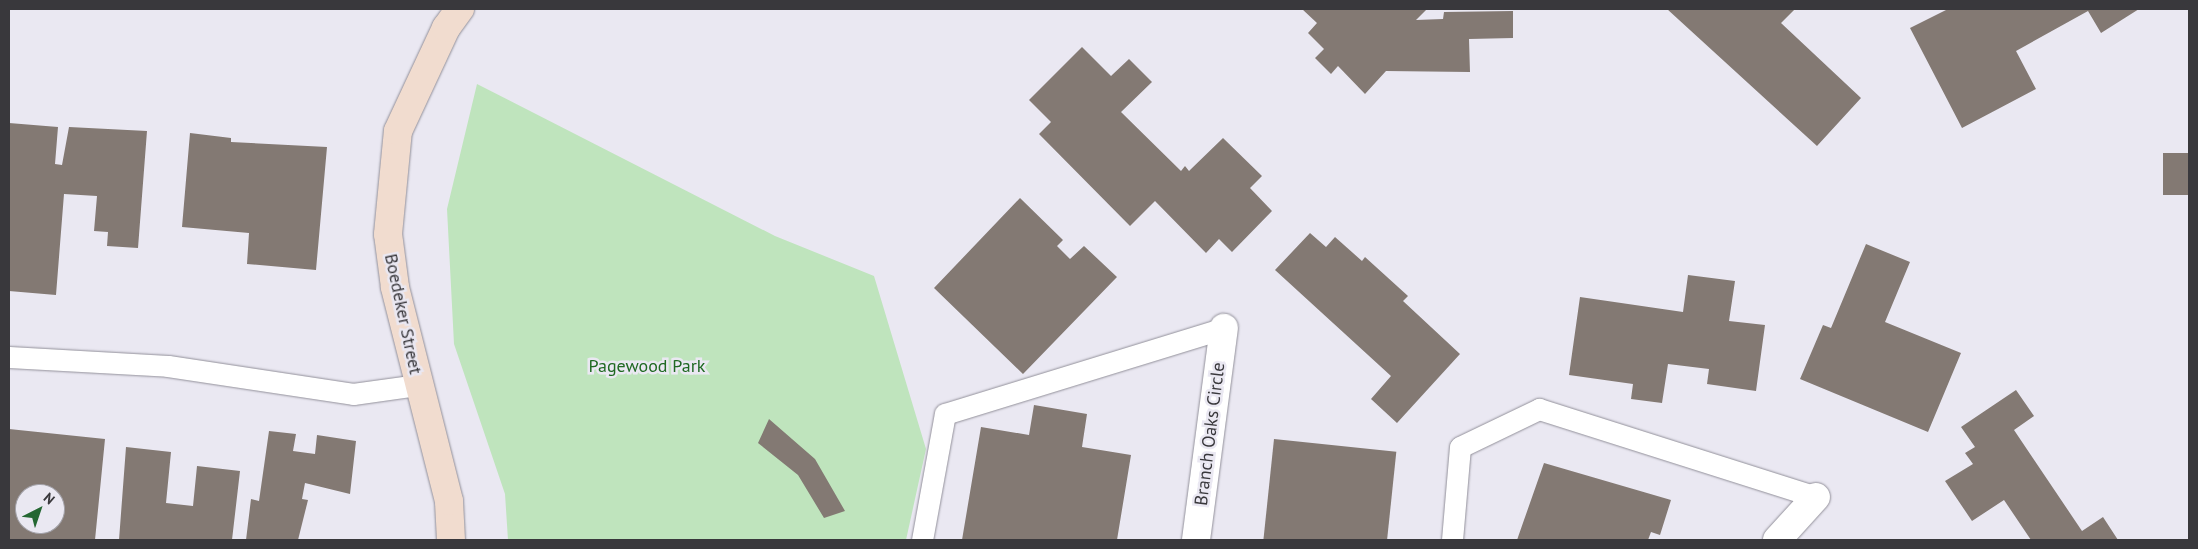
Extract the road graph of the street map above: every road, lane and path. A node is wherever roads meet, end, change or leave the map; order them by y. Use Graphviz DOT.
graph roads {
  1 [pos="460,9"];
  2 [pos="1224,328"];
  3 [pos="9,357"];
  4 [pos="418,385"];
  5 [pos="1816,497"];
  6 [pos="451,540"];
  7 [pos="922,540"];
  8 [pos="1196,540"];
  9 [pos="1452,540"];
  10 [pos="1777,540"];
  1 -- 4 [label="street, Boedeker Street"];
  2 -- 7 [label="lane"];
  2 -- 8 [label="street, Branch Oaks Circle"];
  3 -- 4 [label="lane"];
  4 -- 6 [label="street, Boedeker Street"];
  5 -- 9 [label="lane"];
  5 -- 10 [label="street"];
}
